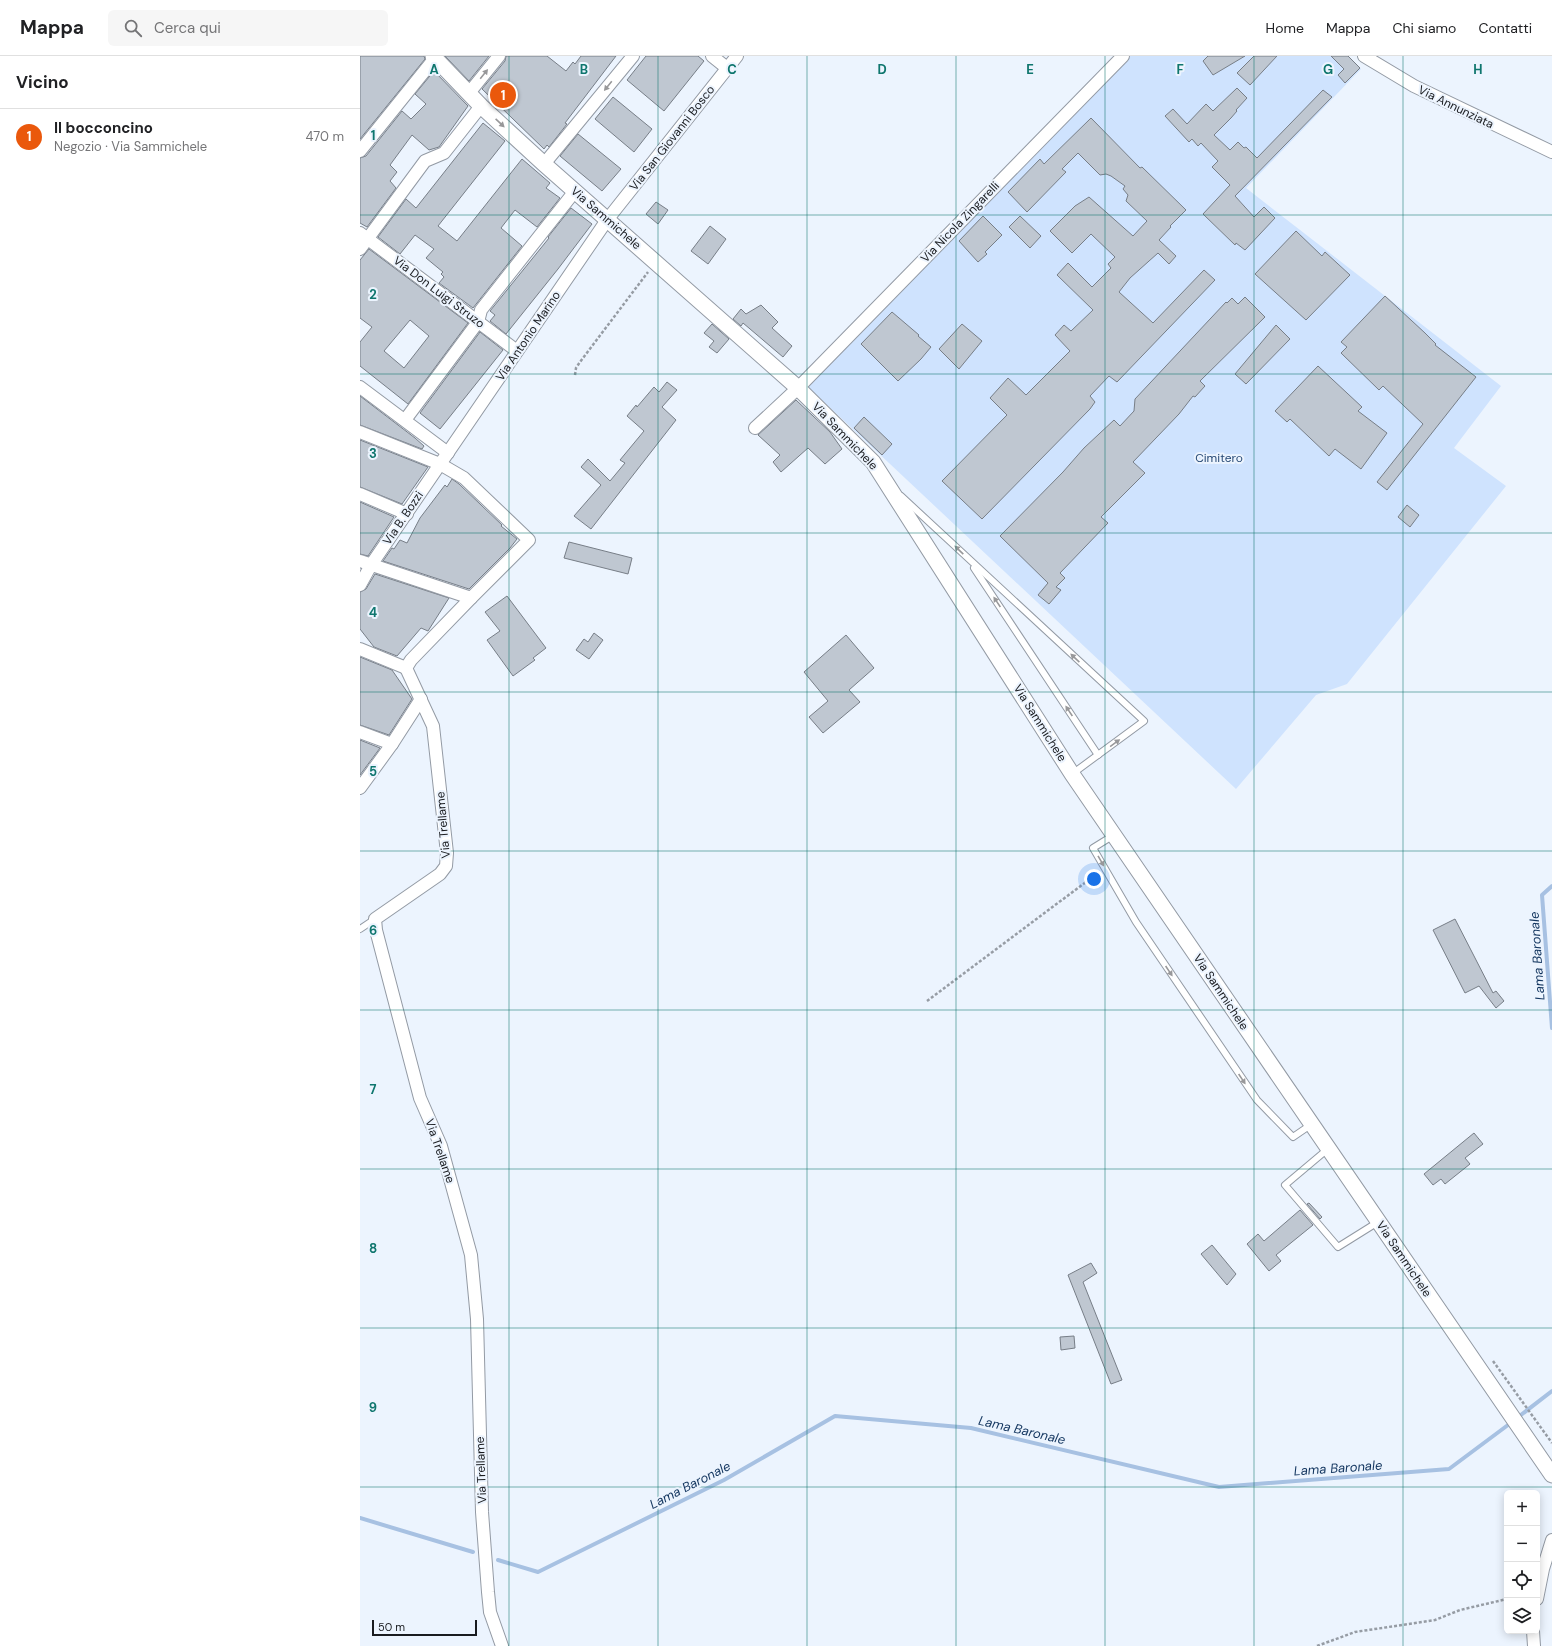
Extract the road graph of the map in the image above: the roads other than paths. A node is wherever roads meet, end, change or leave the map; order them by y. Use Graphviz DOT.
graph roads {
  1 [pos="499,56"];
  2 [pos="633,56"];
  3 [pos="712,56"];
  4 [pos="736,56"];
  5 [pos="1123,56"];
  6 [pos="1364,56"];
  7 [pos="434,57"];
  8 [pos="727,68"];
  9 [pos="469,93"];
  10 [pos="481,106"];
  11 [pos="360,150"];
  12 [pos="1552,152"];
  13 [pos="544,164"];
  14 [pos="575,191"];
  15 [pos="607,220"];
  16 [pos="364,236"];
  17 [pos="360,249"];
  18 [pos="478,322"];
  19 [pos="517,351"];
  20 [pos="360,387"];
  21 [pos="798,388"];
  22 [pos="405,420"];
  23 [pos="755,428"];
  24 [pos="360,432"];
  25 [pos="448,453"];
  26 [pos="440,464"];
  27 [pos="891,488"];
  28 [pos="360,494"];
  29 [pos="407,514"];
  30 [pos="969,560"];
  31 [pos="366,563"];
  32 [pos="360,585"];
  33 [pos="471,598"];
  34 [pos="360,649"];
  35 [pos="406,668"];
  36 [pos="421,699"];
  37 [pos="360,732"];
  38 [pos="392,744"];
  39 [pos="1098,755"];
  40 [pos="1072,774"];
  41 [pos="360,788"];
  42 [pos="1114,835"];
  43 [pos="375,919"];
  44 [pos="360,930"];
  45 [pos="1312,1124"];
  46 [pos="1329,1148"];
  47 [pos="1378,1222"];
  48 [pos="1552,1475"];
  49 [pos="1552,1540"];
  50 [pos="1537,1598"];
  51 [pos="1534,1634"];
  52 [pos="502,1646"];
  53 [pos="1534,1646"];
  9 -- 1 [label="street, one-way"];
  2 -- 13 [label="street, one-way"];
  3 -- 8 [label="street"];
  4 -- 8 [label="street, Via San Giovanni Bosco"];
  5 -- 21 [label="street, Via Nicola Zingarelli"];
  6 -- 12 [label="street, Via Annunziata"];
  7 -- 9 [label="street, Via Sammichele"];
  7 -- 11 [label="street"];
  8 -- 15 [label="street, Via San Giovanni Bosco"];
  9 -- 10 [label="street, Via Sammichele"];
  10 -- 13 [label="street, Via Sammichele, one-way"];
  10 -- 16 [label="street"];
  13 -- 14 [label="street, Via Sammichele"];
  14 -- 15 [label="street, Via Sammichele"];
  14 -- 18 [label="street"];
  15 -- 19 [label="street, Via Antonio Marino"];
  15 -- 21 [label="street, Via Sammichele"];
  16 -- 17 [label="street"];
  16 -- 18 [label="street, Via Don Luigi Struzo"];
  18 -- 19 [label="street, Via Don Luigi Struzo"];
  18 -- 22 [label="street"];
  19 -- 25 [label="street, Via Antonio Marino"];
  20 -- 22 [label="street"];
  21 -- 23 [label="street, Via Nicola Zingarelli"];
  21 -- 27 [label="street, Via Sammichele"];
  22 -- 25 [label="street"];
  24 -- 26 [label="street"];
  25 -- 26 [label="street, Via B. Bozzi"];
  26 -- 29 [label="street, Via B. Bozzi"];
  26 -- 33 [label="street"];
  30 -- 27 [label="lane, one-way"];
  27 -- 40 [label="street, Via Sammichele"];
  28 -- 29 [label="street"];
  29 -- 31 [label="street, Via B. Bozzi"];
  39 -- 30 [label="lane, one-way"];
  39 -- 30 [label="lane, one-way"];
  31 -- 32 [label="street, Via B. Bozzi"];
  31 -- 33 [label="street"];
  33 -- 35 [label="street"];
  34 -- 35 [label="street"];
  35 -- 36 [label="street"];
  36 -- 38 [label="street"];
  36 -- 43 [label="street, Via Trellame"];
  37 -- 38 [label="street"];
  38 -- 41 [label="street"];
  39 -- 40 [label="lane"];
  40 -- 42 [label="street, Via Sammichele"];
  42 -- 45 [label="street, Via Sammichele"];
  42 -- 45 [label="lane, one-way"];
  43 -- 44 [label="lane"];
  43 -- 52 [label="street, Via Trellame"];
  45 -- 46 [label="street, Via Sammichele"];
  46 -- 47 [label="street, Via Sammichele"];
  46 -- 47 [label="lane"];
  47 -- 48 [label="street, Via Sammichele"];
  49 -- 50 [label="street"];
  51 -- 53 [label="street"];
}
